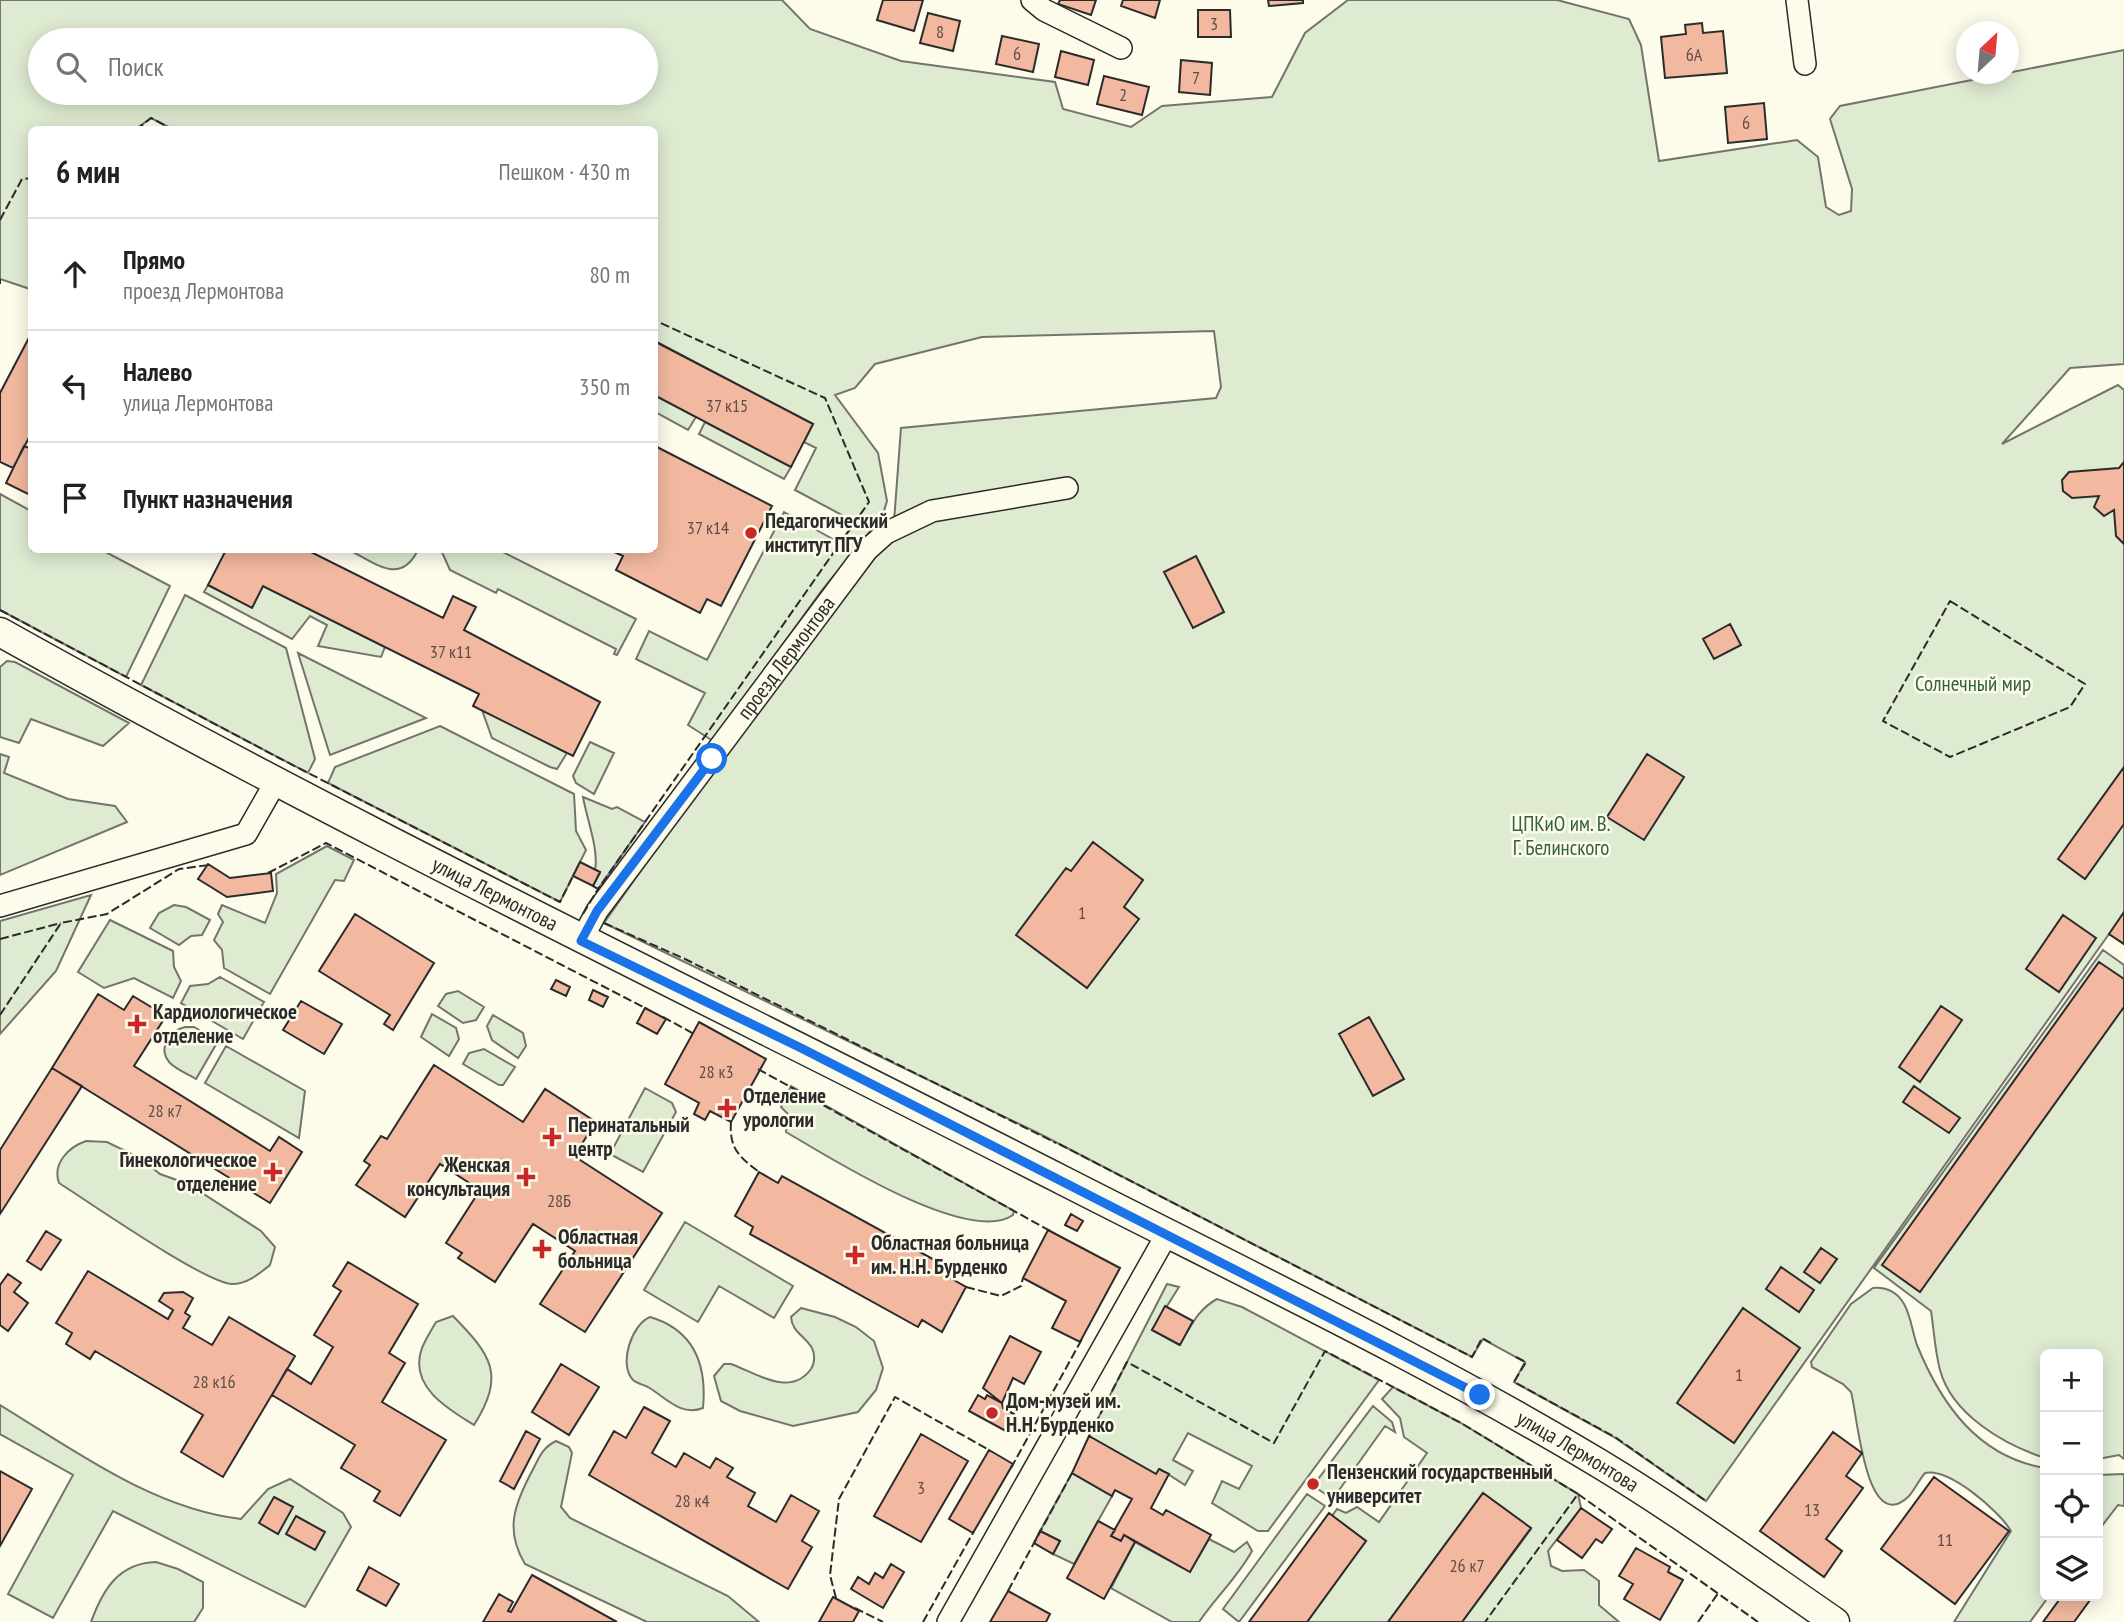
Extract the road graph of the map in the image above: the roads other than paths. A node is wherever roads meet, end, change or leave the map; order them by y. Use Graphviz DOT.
graph roads {
  1 [pos="1031,0"];
  2 [pos="1797,0"];
  3 [pos="1121,48"];
  4 [pos="1805,64"];
  5 [pos="1067,488"];
  6 [pos="0,632"];
  7 [pos="275,783"];
  8 [pos="0,906"];
  9 [pos="581,941"];
  10 [pos="1167,1234"];
  11 [pos="948,1622"];
  12 [pos="1835,1622"];
  1 -- 3 [label="street"];
  2 -- 4 [label="street"];
  5 -- 9 [label="street, проезд Лермонтова"];
  6 -- 7 [label="main road, улица Лермонтова"];
  7 -- 8 [label="street"];
  7 -- 9 [label="main road, улица Лермонтова"];
  9 -- 10 [label="main road, улица Лермонтова"];
  10 -- 11 [label="street"];
  10 -- 12 [label="main road, улица Лермонтова"];
}
